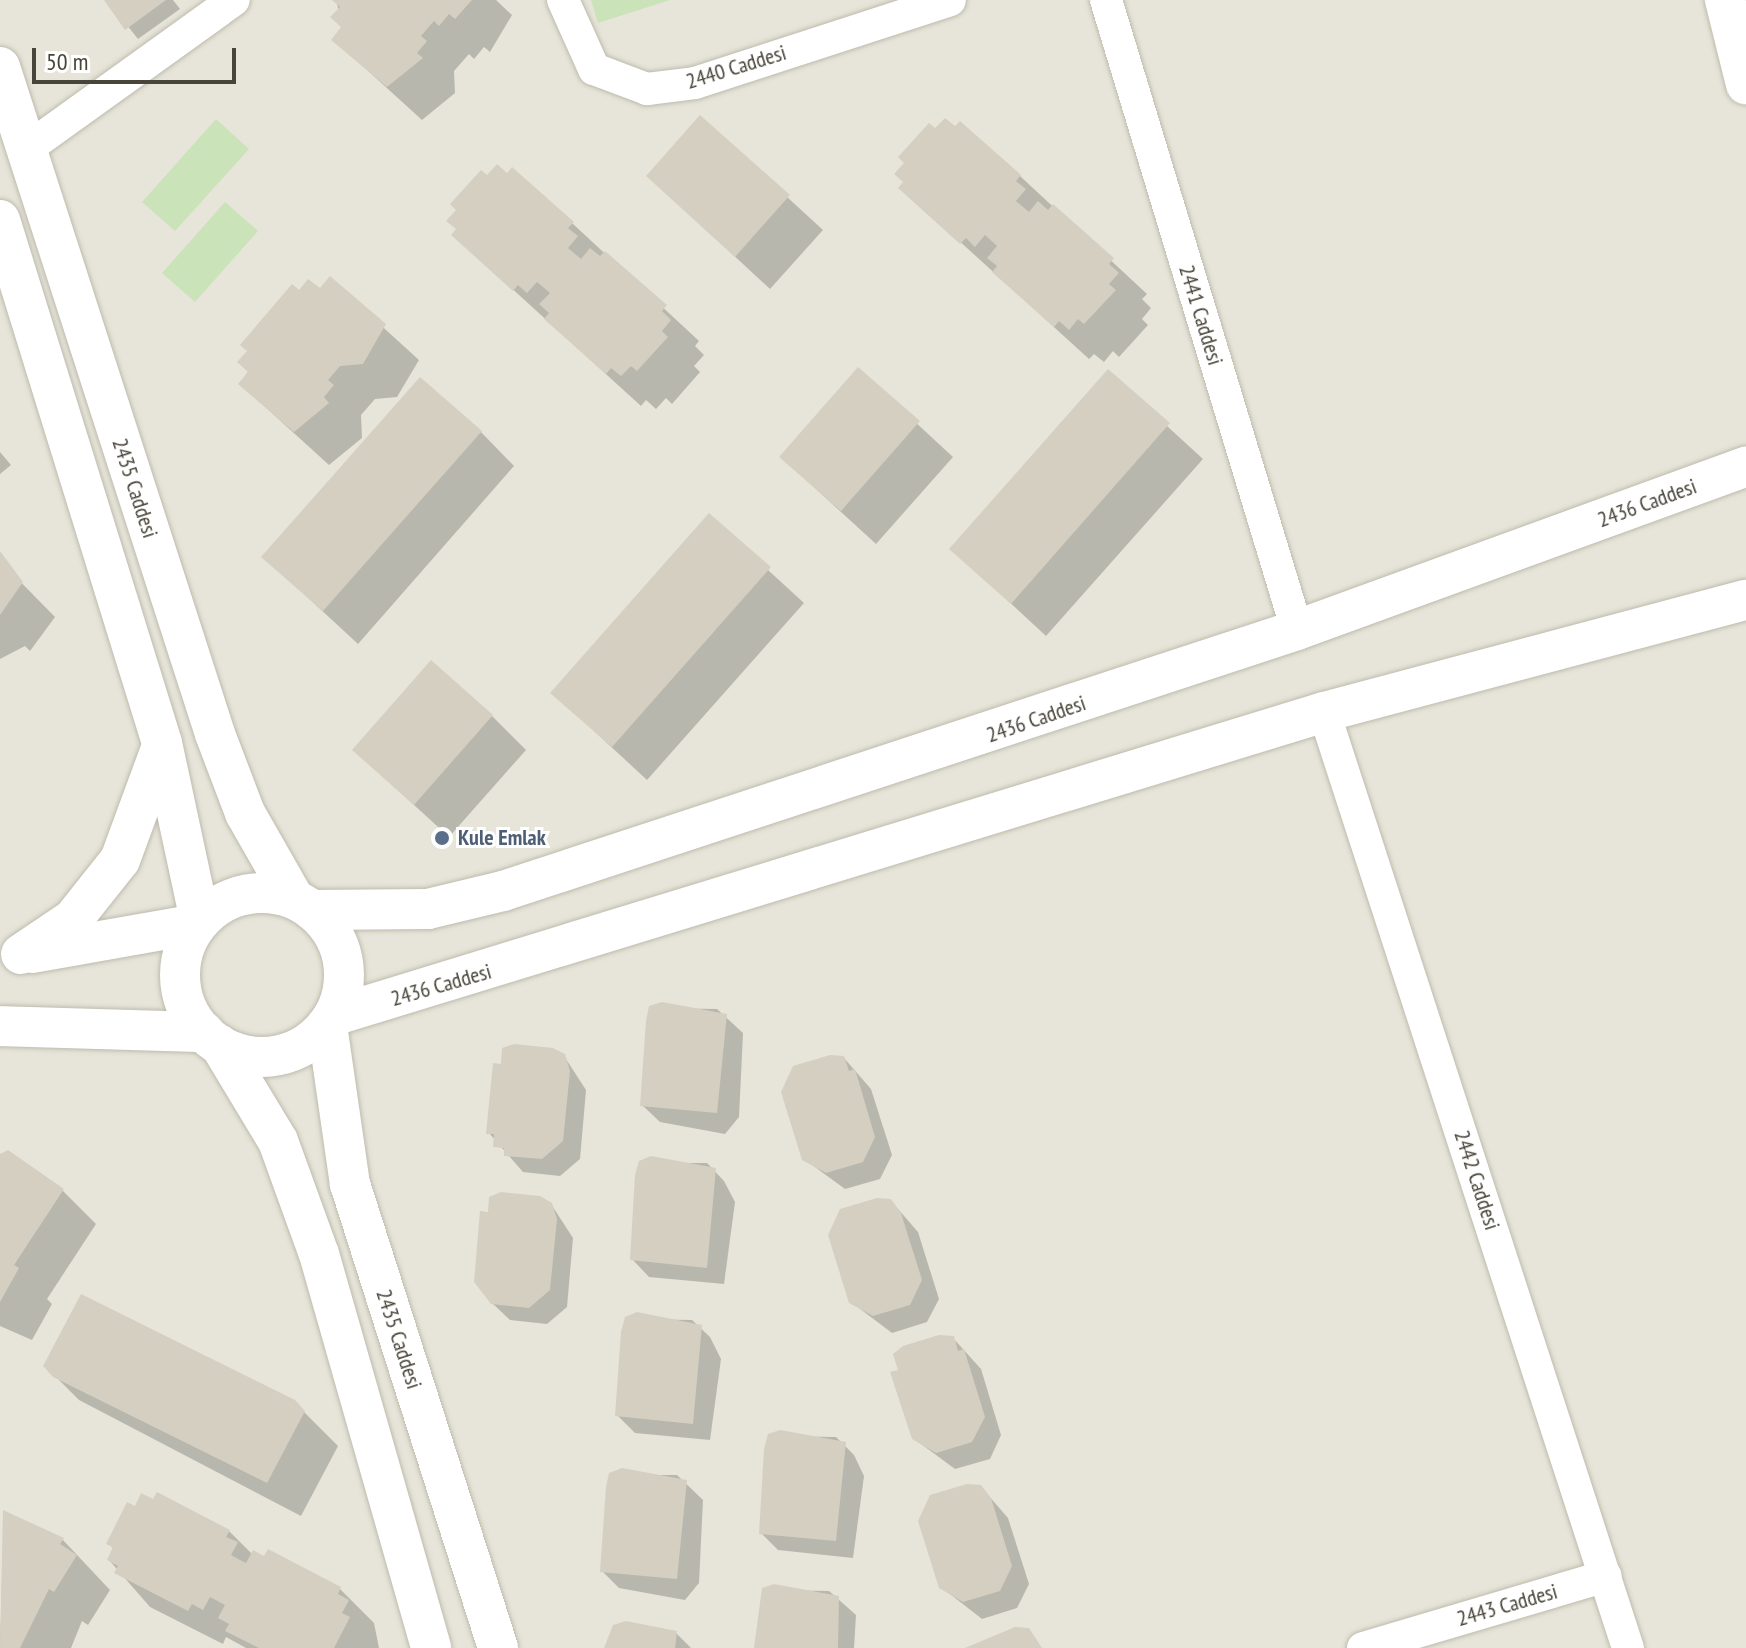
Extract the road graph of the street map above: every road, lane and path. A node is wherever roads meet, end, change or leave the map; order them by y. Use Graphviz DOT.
graph roads {
  1 [pos="234,0"];
  2 [pos="563,0"];
  3 [pos="950,0"];
  4 [pos="1106,0"];
  5 [pos="1725,0"];
  6 [pos="0,67"];
  7 [pos="1746,84"];
  8 [pos="25,150"];
  9 [pos="0,220"];
  10 [pos="1746,467"];
  11 [pos="1746,600"];
  12 [pos="1297,630"];
  13 [pos="1324,712"];
  14 [pos="162,743"];
  15 [pos="303,905"];
  16 [pos="198,922"];
  17 [pos="10,954"];
  18 [pos="330,1021"];
  19 [pos="0,1026"];
  20 [pos="212,1039"];
  21 [pos="1606,1576"];
  22 [pos="431,1648"];
  23 [pos="498,1648"];
  24 [pos="1363,1648"];
  25 [pos="1628,1648"];
  1 -- 8 [label="street"];
  2 -- 3 [label="street, 2440 Caddesi"];
  4 -- 12 [label="street, 2441 Caddesi"];
  5 -- 7 [label="street"];
  6 -- 8 [label="street, 2435 Caddesi"];
  8 -- 15 [label="street, 2435 Caddesi"];
  9 -- 14 [label="street"];
  10 -- 12 [label="street, 2436 Caddesi"];
  11 -- 13 [label="street, 2436 Caddesi"];
  12 -- 15 [label="street, 2436 Caddesi"];
  13 -- 18 [label="street, 2436 Caddesi"];
  13 -- 21 [label="street, 2442 Caddesi"];
  14 -- 16 [label="street"];
  14 -- 17 [label="street"];
  15 -- 16 [label="street"];
  15 -- 18 [label="street, 2435 Caddesi"];
  16 -- 17 [label="street"];
  16 -- 20 [label="street"];
  18 -- 20 [label="street"];
  18 -- 23 [label="street, 2435 Caddesi"];
  19 -- 20 [label="street"];
  20 -- 22 [label="street"];
  21 -- 24 [label="street, 2443 Caddesi"];
  21 -- 25 [label="street, 2442 Caddesi"];
}
